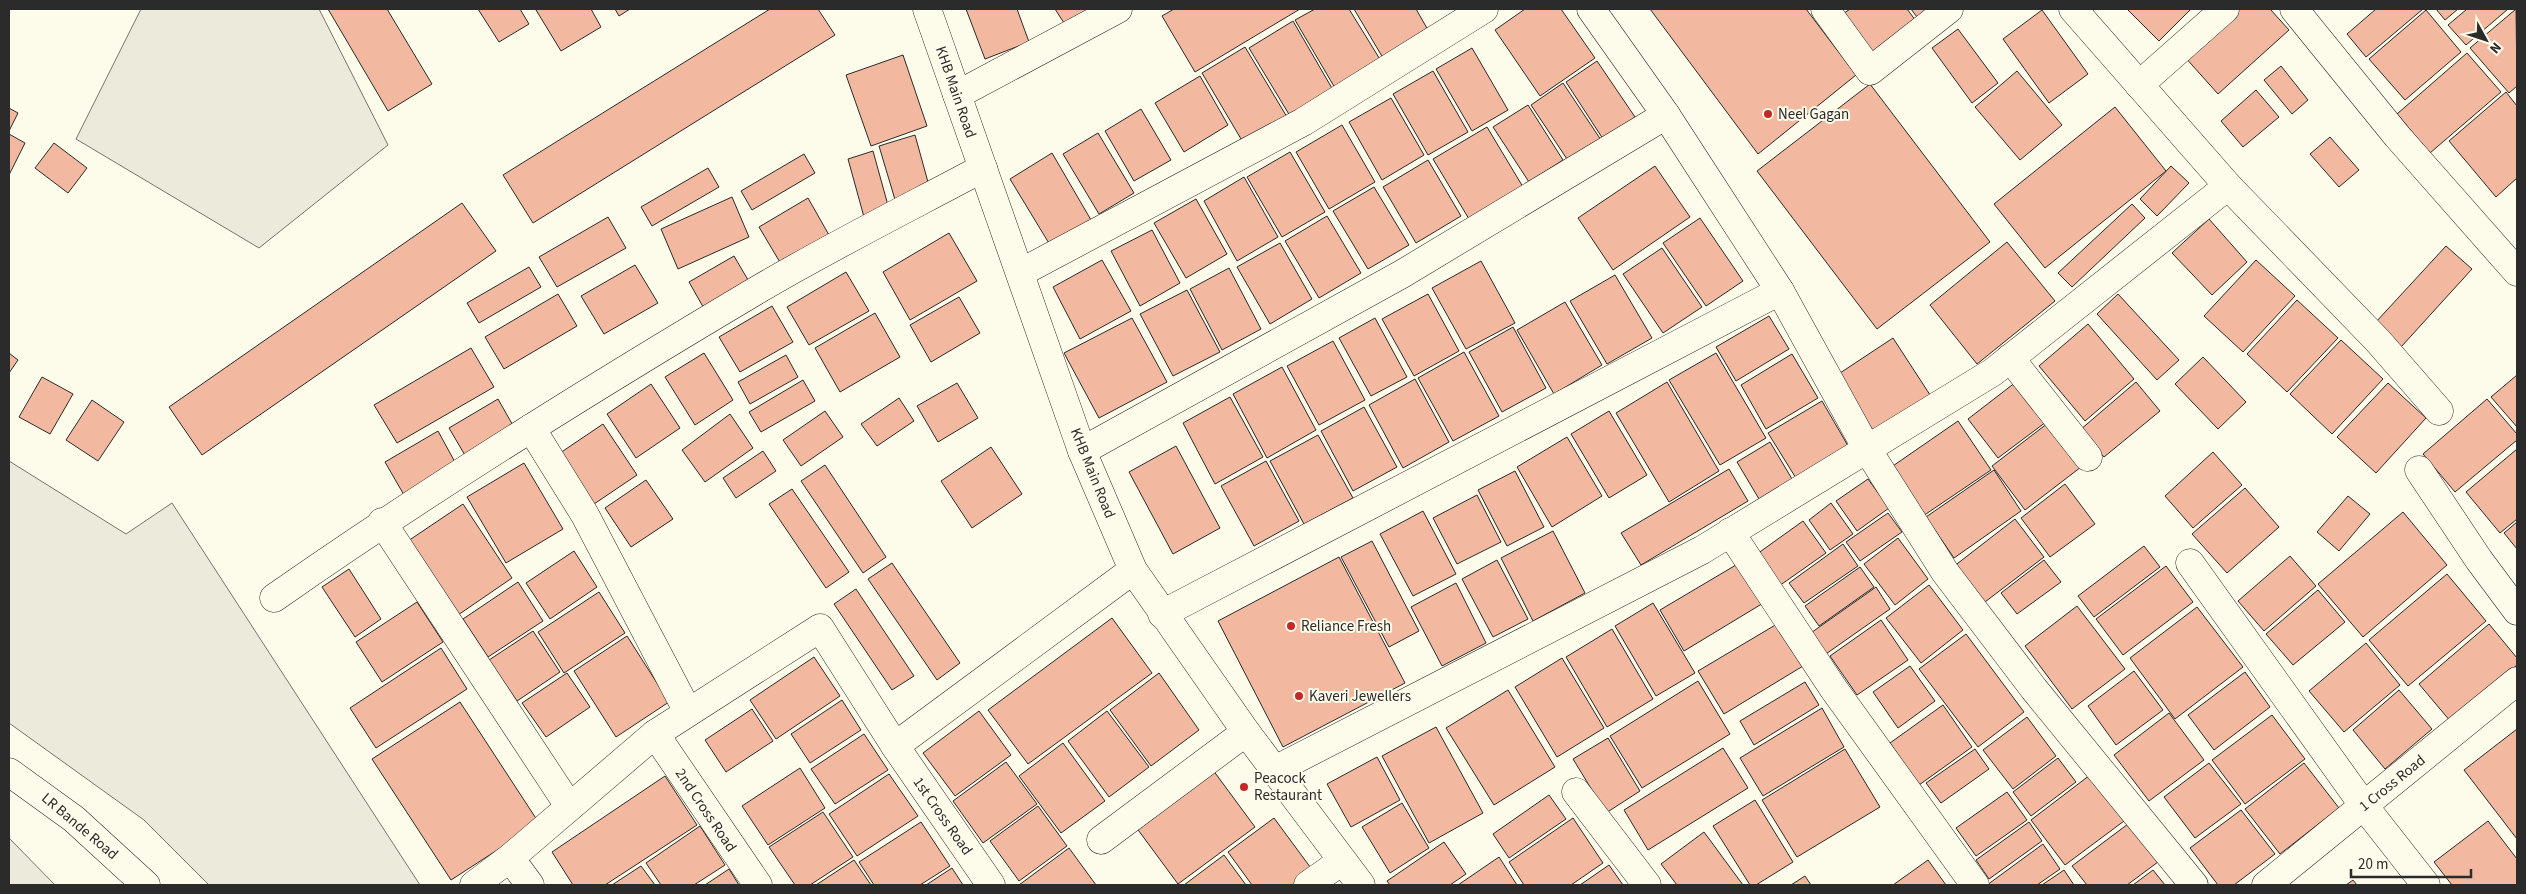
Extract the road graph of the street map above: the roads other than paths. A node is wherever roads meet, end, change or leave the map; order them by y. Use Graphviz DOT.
graph roads {
  1 [pos="927,9"];
  2 [pos="1118,9"];
  3 [pos="1484,9"];
  4 [pos="1591,9"];
  5 [pos="1824,9"];
  6 [pos="1949,9"];
  7 [pos="2073,9"];
  8 [pos="2225,9"];
  9 [pos="2294,9"];
  10 [pos="2139,85"];
  11 [pos="957,94"];
  12 [pos="1666,115"];
  13 [pos="983,168"];
  14 [pos="2228,186"];
  15 [pos="2517,272"];
  16 [pos="1020,274"];
  17 [pos="1780,291"];
  18 [pos="2010,358"];
  19 [pos="2439,411"];
  20 [pos="531,428"];
  21 [pos="1867,449"];
  22 [pos="1082,450"];
  23 [pos="2088,457"];
  24 [pos="2419,470"];
  25 [pos="382,522"];
  26 [pos="1730,532"];
  27 [pos="2190,563"];
  28 [pos="1133,570"];
  29 [pos="274,598"];
  30 [pos="2517,611"];
  31 [pos="1162,614"];
  32 [pos="2517,681"];
  33 [pos="688,712"];
  34 [pos="1246,732"];
  35 [pos="655,734"];
  36 [pos="895,746"];
  37 [pos="1275,770"];
  38 [pos="9,772"];
  39 [pos="1576,792"];
  40 [pos="569,806"];
  41 [pos="2364,806"];
  42 [pos="1101,840"];
  43 [pos="510,858"];
  44 [pos="1342,861"];
  45 [pos="146,885"];
  46 [pos="474,885"];
  47 [pos="530,885"];
  48 [pos="758,885"];
  49 [pos="991,885"];
  50 [pos="1308,885"];
  51 [pos="1361,885"];
  52 [pos="1647,885"];
  53 [pos="1975,885"];
  54 [pos="2194,885"];
  55 [pos="2266,885"];
  56 [pos="2426,885"];
  1 -- 11 [label="street, KHB Main Road"];
  2 -- 11 [label="street"];
  3 -- 16 [label="street"];
  4 -- 12 [label="street"];
  5 -- 6 [label="street"];
  7 -- 10 [label="street"];
  8 -- 10 [label="street"];
  9 -- 15 [label="street"];
  10 -- 14 [label="street"];
  11 -- 13 [label="street, KHB Main Road"];
  12 -- 17 [label="street"];
  12 -- 22 [label="street"];
  13 -- 16 [label="street, KHB Main Road"];
  13 -- 20 [label="street"];
  14 -- 18 [label="street"];
  14 -- 19 [label="street"];
  16 -- 22 [label="street, KHB Main Road"];
  17 -- 21 [label="street"];
  17 -- 31 [label="street"];
  18 -- 21 [label="street"];
  18 -- 23 [label="street"];
  20 -- 25 [label="street"];
  20 -- 33 [label="street"];
  21 -- 26 [label="street"];
  21 -- 54 [label="street"];
  22 -- 28 [label="street, KHB Main Road"];
  24 -- 30 [label="street"];
  25 -- 29 [label="street"];
  25 -- 40 [label="street"];
  26 -- 37 [label="street"];
  26 -- 53 [label="street"];
  27 -- 41 [label="street"];
  28 -- 31 [label="street, KHB Main Road"];
  28 -- 36 [label="street"];
  31 -- 34 [label="street, KHB Main Road"];
  32 -- 41 [label="street, 1 Cross Road"];
  33 -- 35 [label="street"];
  33 -- 36 [label="street, 1st Cross Road"];
  34 -- 37 [label="street, KHB Main Road"];
  34 -- 42 [label="street"];
  35 -- 40 [label="street"];
  35 -- 48 [label="street, 2nd Cross Road"];
  36 -- 49 [label="street, 1st Cross Road"];
  37 -- 44 [label="street, KHB Main Road"];
  38 -- 45 [label="street, LR Bande Road"];
  39 -- 52 [label="street"];
  40 -- 43 [label="street"];
  41 -- 55 [label="street, 1 Cross Road"];
  41 -- 56 [label="street"];
  43 -- 46 [label="street"];
  43 -- 47 [label="street"];
  44 -- 50 [label="street"];
  44 -- 51 [label="street, KHB Main Road"];
}
